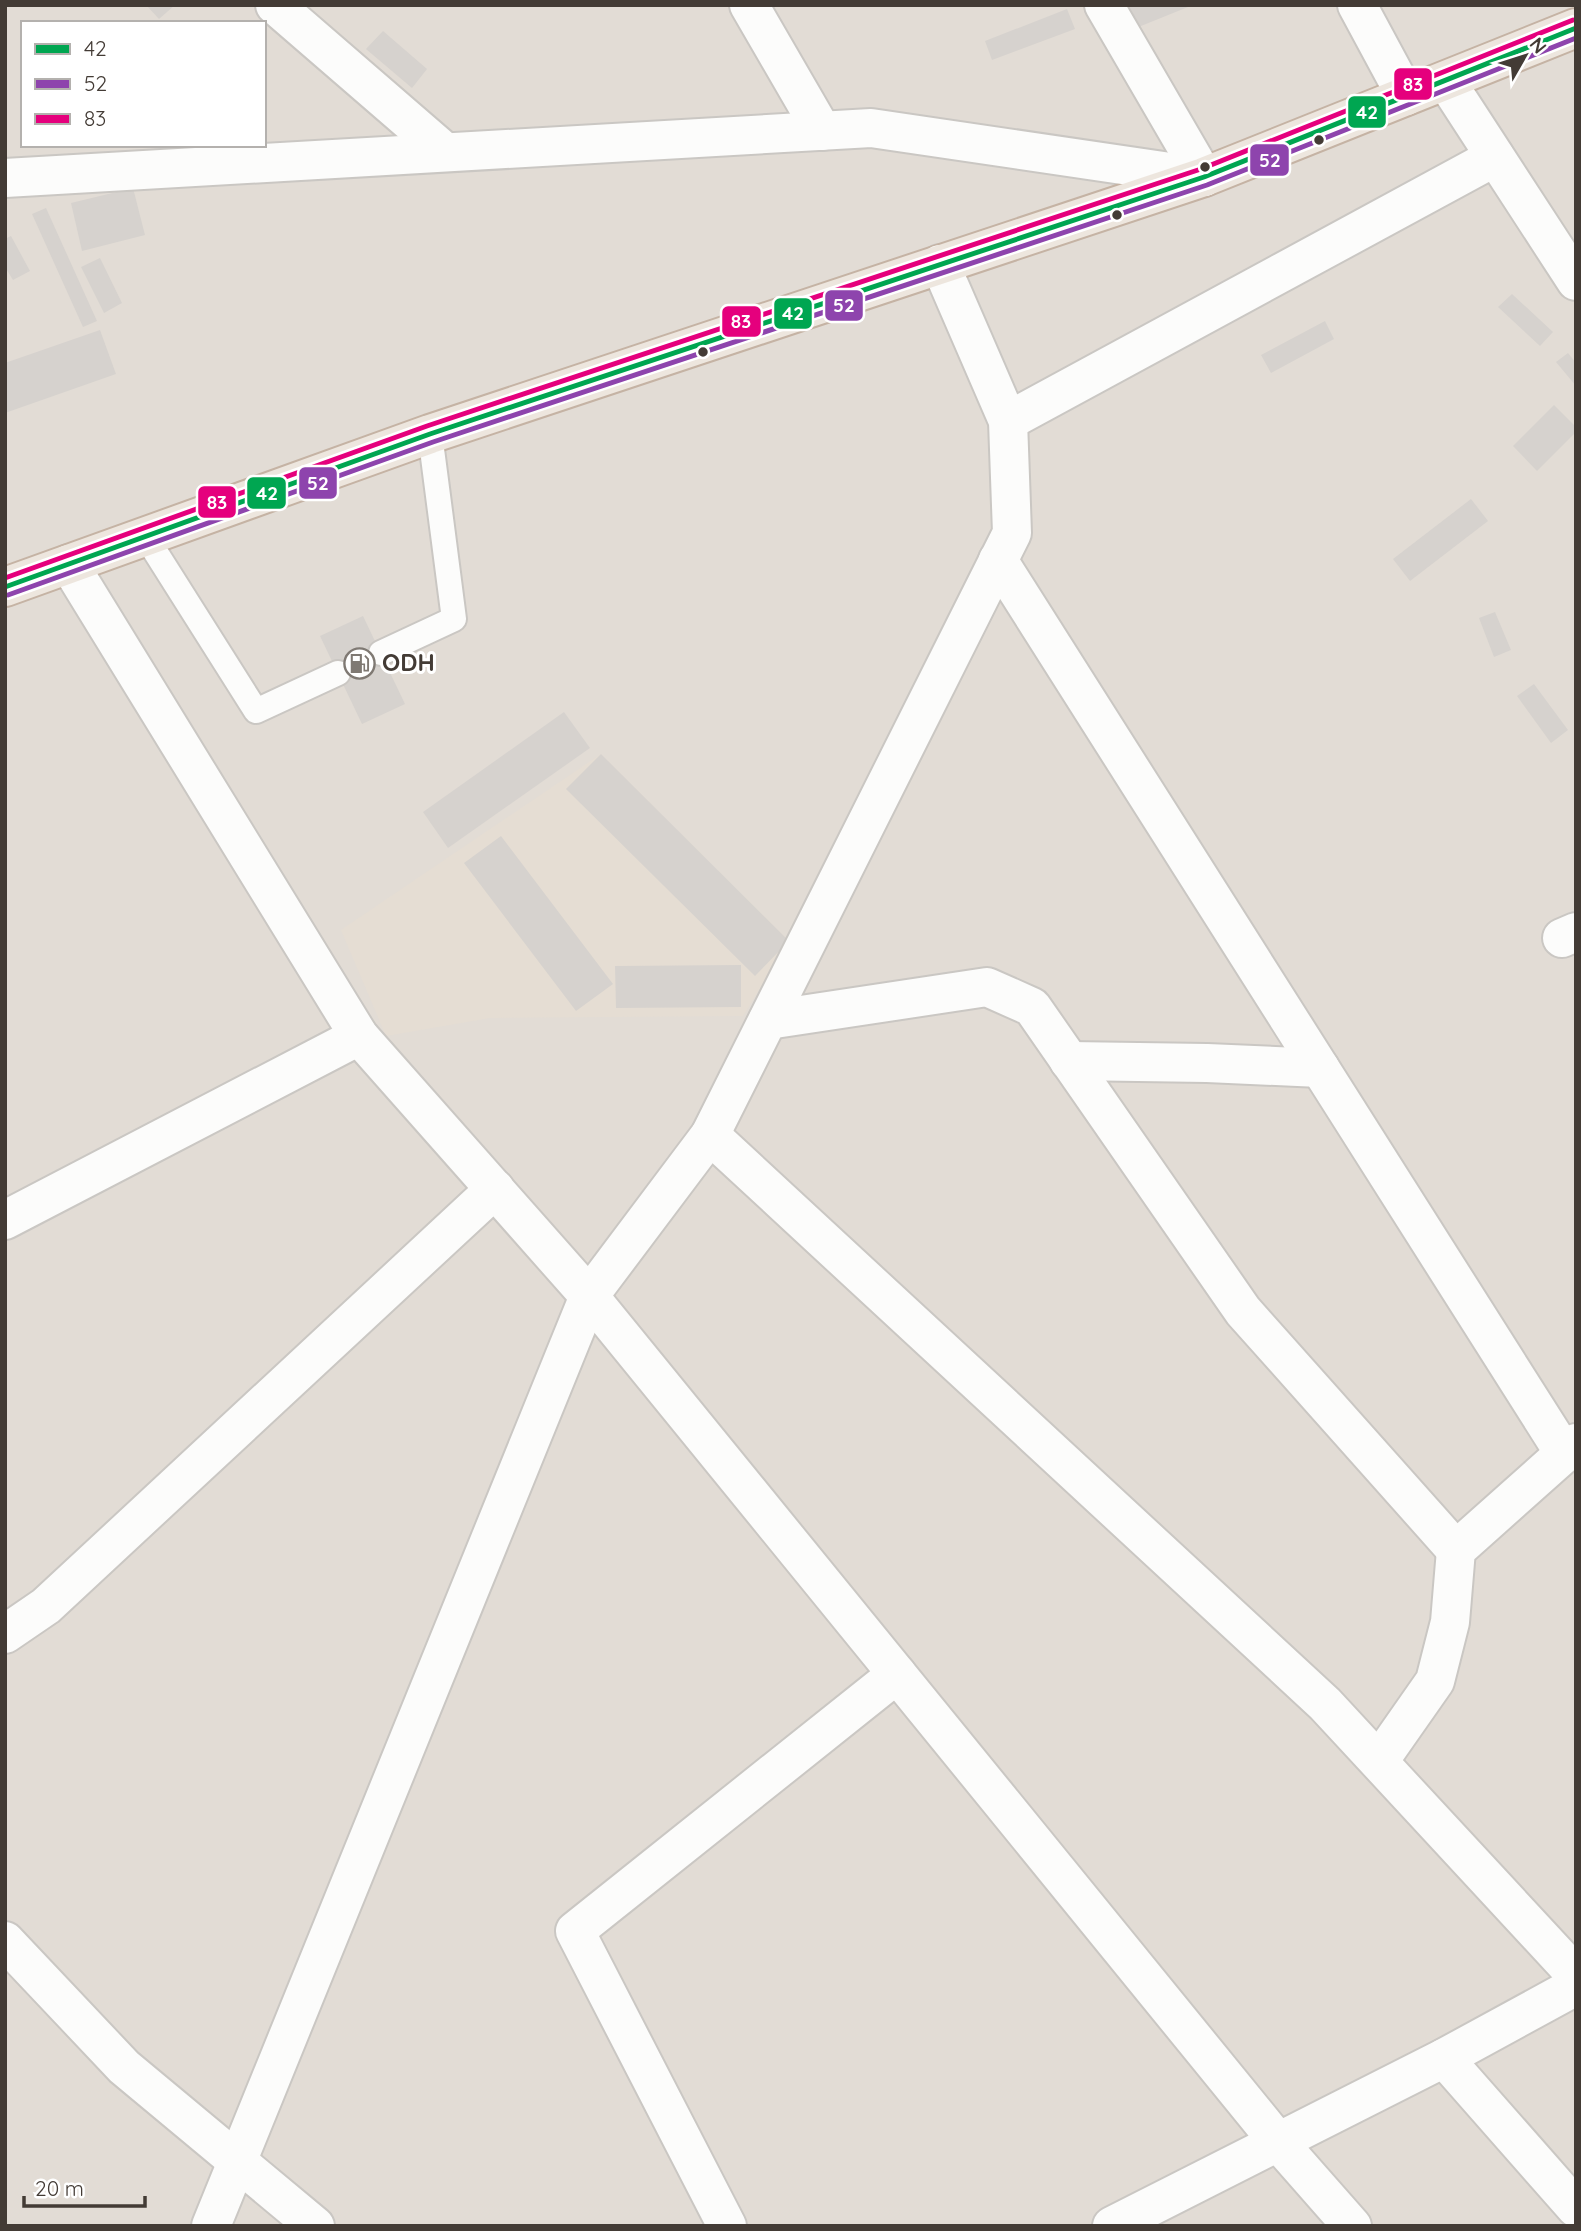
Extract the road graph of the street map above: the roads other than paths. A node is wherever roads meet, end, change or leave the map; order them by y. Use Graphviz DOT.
graph roads {
  1 [pos="275,5"];
  2 [pos="749,5"];
  3 [pos="1104,5"];
  4 [pos="1357,5"];
  5 [pos="1576,28"];
  6 [pos="1446,80"];
  7 [pos="1406,96"];
  8 [pos="822,131"];
  9 [pos="445,152"];
  10 [pos="1495,157"];
  11 [pos="1204,177"];
  12 [pos="5,178"];
  13 [pos="940,264"];
  14 [pos="1576,281"];
  15 [pos="1008,421"];
  16 [pos="430,434"];
  17 [pos="146,537"];
  18 [pos="998,560"];
  19 [pos="69,564"];
  20 [pos="5,587"];
  21 [pos="381,653"];
  22 [pos="338,673"];
  23 [pos="768,1020"];
  24 [pos="359,1036"];
  25 [pos="1069,1061"];
  26 [pos="1320,1068"];
  27 [pos="710,1135"];
  28 [pos="495,1189"];
  29 [pos="5,1220"];
  30 [pos="589,1296"];
  31 [pos="1570,1448"];
  32 [pos="1456,1550"];
  33 [pos="5,1634"];
  34 [pos="897,1674"];
  35 [pos="1379,1762"];
  36 [pos="5,1941"];
  37 [pos="1576,1975"];
  38 [pos="1576,1986"];
  39 [pos="1444,2058"];
  40 [pos="1279,2143"];
  41 [pos="237,2161"];
  42 [pos="1576,2208"];
  43 [pos="211,2226"];
  44 [pos="315,2226"];
  45 [pos="727,2226"];
  46 [pos="1112,2226"];
  47 [pos="1352,2226"];
  1 -- 9 [label="street"];
  2 -- 8 [label="street"];
  3 -- 11 [label="street"];
  4 -- 7 [label="street"];
  5 -- 6 [label="highway"];
  6 -- 7 [label="highway"];
  6 -- 10 [label="street"];
  7 -- 11 [label="highway"];
  8 -- 9 [label="street"];
  8 -- 11 [label="street"];
  9 -- 12 [label="street"];
  10 -- 14 [label="street"];
  10 -- 15 [label="street"];
  11 -- 13 [label="highway"];
  13 -- 15 [label="street"];
  13 -- 16 [label="highway"];
  15 -- 18 [label="street"];
  16 -- 17 [label="highway"];
  16 -- 21 [label="lane"];
  17 -- 19 [label="highway"];
  17 -- 22 [label="lane"];
  18 -- 23 [label="street"];
  18 -- 26 [label="street"];
  19 -- 20 [label="highway"];
  19 -- 24 [label="street"];
  23 -- 25 [label="street"];
  23 -- 27 [label="street"];
  24 -- 28 [label="street"];
  24 -- 29 [label="street"];
  25 -- 26 [label="street"];
  25 -- 32 [label="street"];
  26 -- 31 [label="street"];
  27 -- 30 [label="street"];
  27 -- 35 [label="street"];
  28 -- 30 [label="street"];
  28 -- 33 [label="street"];
  30 -- 34 [label="street"];
  30 -- 41 [label="street"];
  31 -- 32 [label="street"];
  32 -- 35 [label="street"];
  34 -- 40 [label="street"];
  34 -- 45 [label="street"];
  35 -- 37 [label="street"];
  36 -- 41 [label="street"];
  38 -- 39 [label="street"];
  39 -- 40 [label="street"];
  39 -- 42 [label="street"];
  40 -- 46 [label="street"];
  40 -- 47 [label="street"];
  41 -- 43 [label="street"];
  41 -- 44 [label="street"];
}
